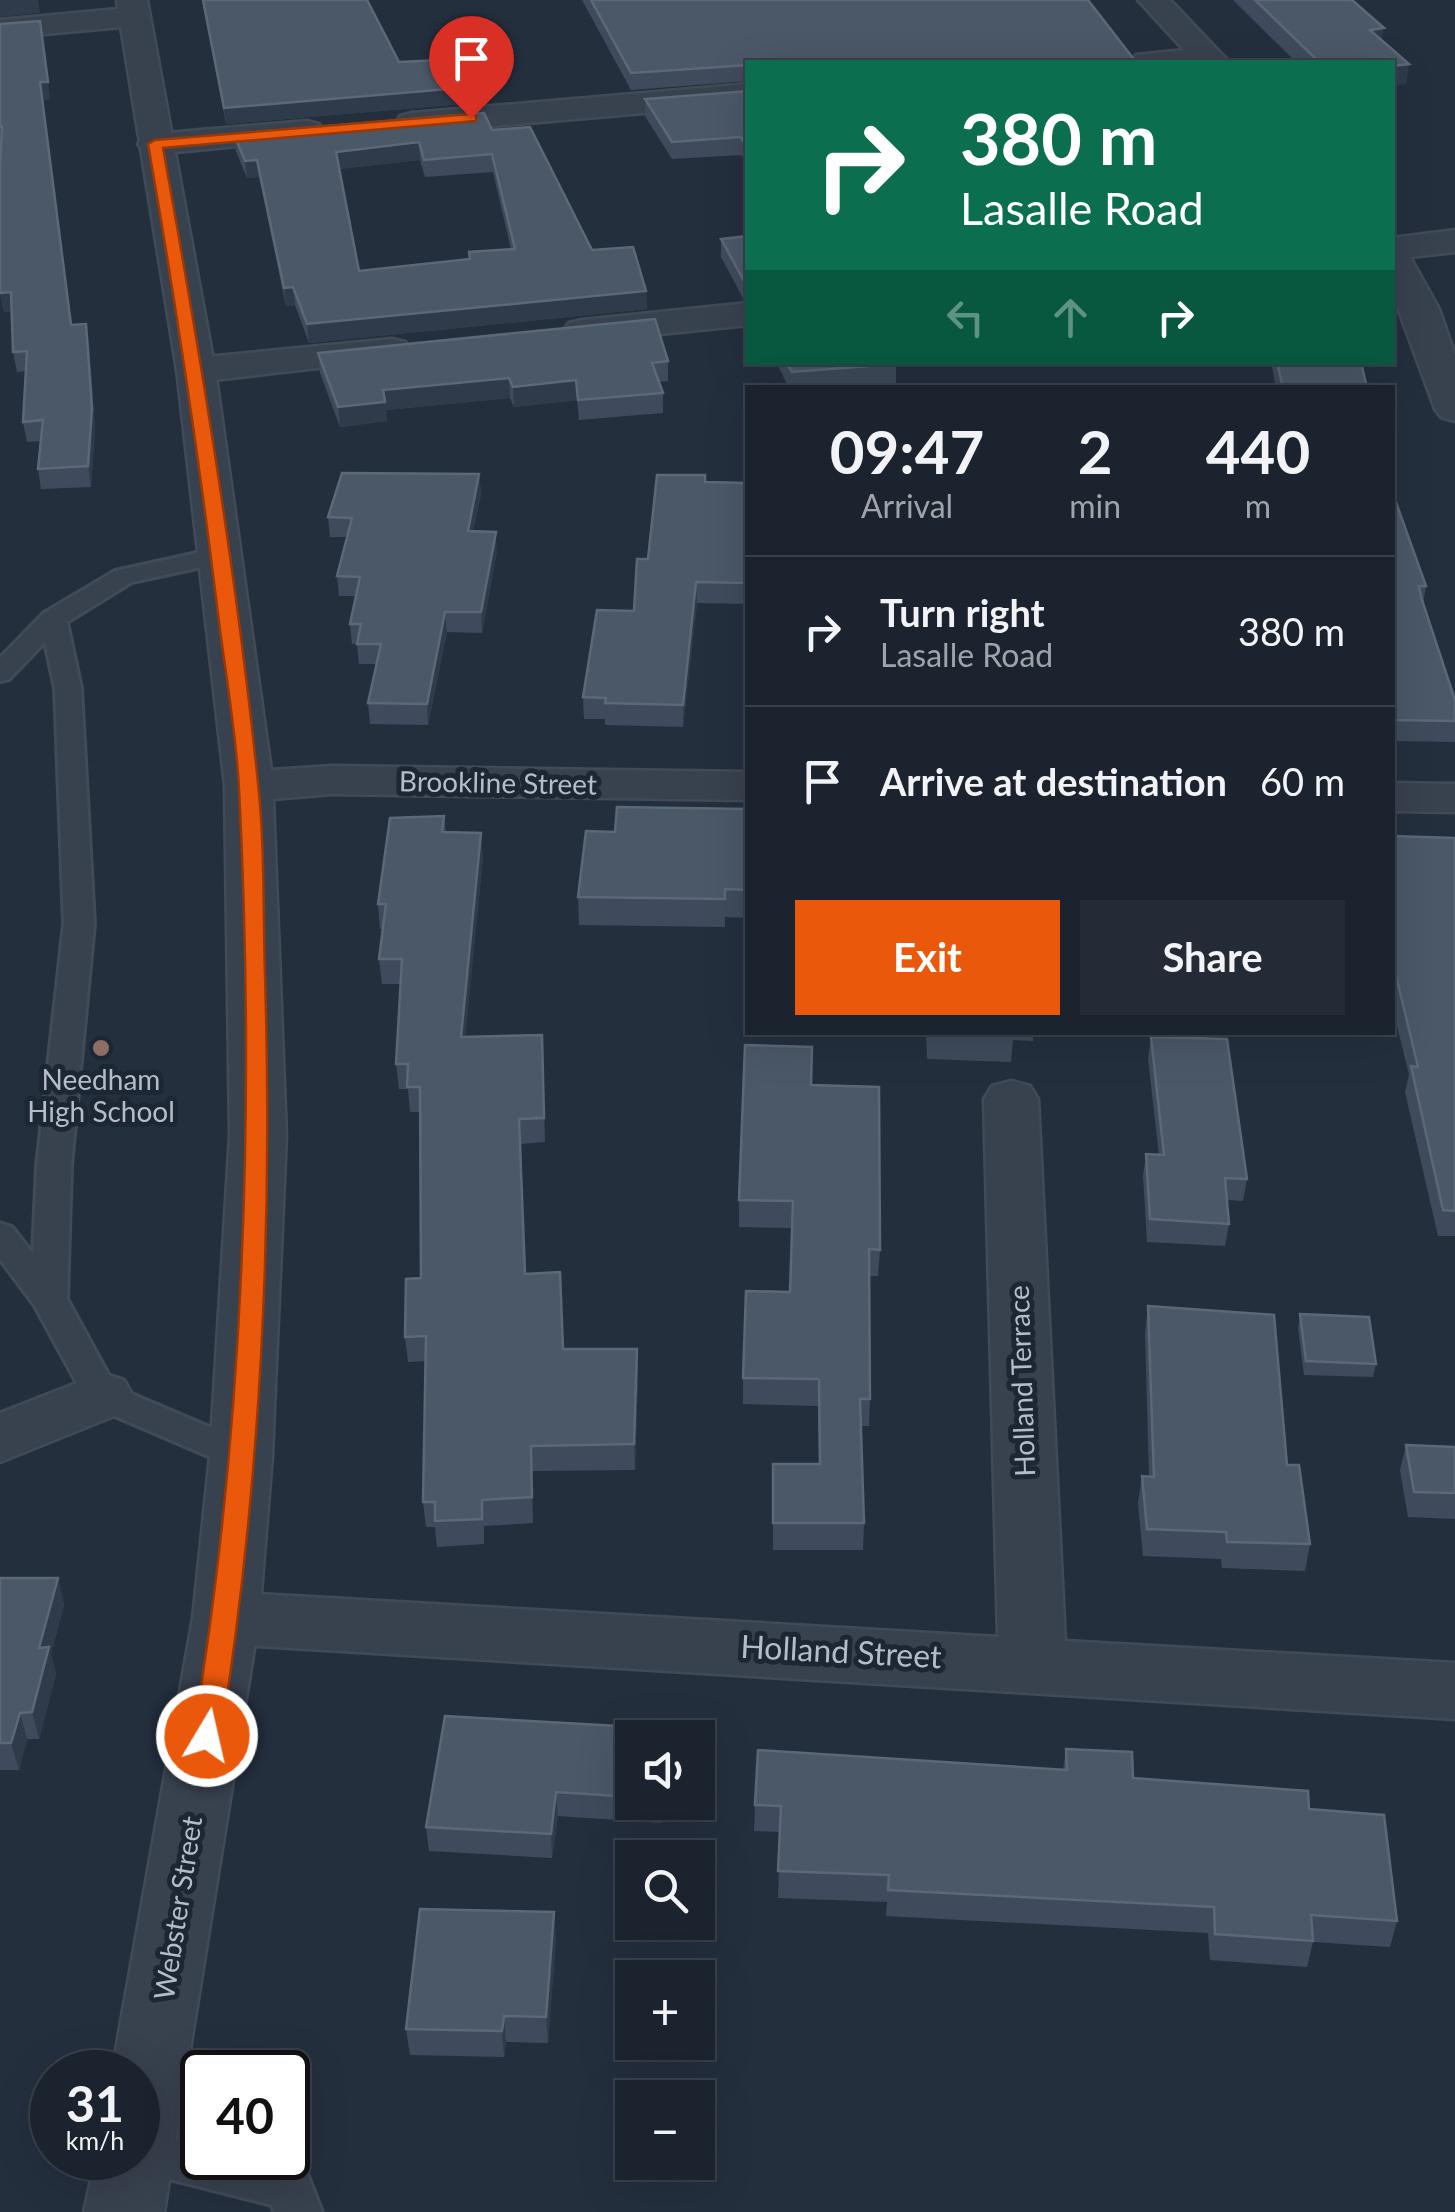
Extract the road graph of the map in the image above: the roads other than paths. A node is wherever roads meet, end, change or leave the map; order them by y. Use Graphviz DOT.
graph roads {
  1 [pos="1154,0"];
  2 [pos="133,8"];
  3 [pos="0,29"];
  4 [pos="1211,60"];
  5 [pos="745,94"];
  6 [pos="372,126"];
  7 [pos="333,129"];
  8 [pos="155,144"];
  9 [pos="1455,241"];
  10 [pos="1395,249"];
  11 [pos="1395,263"];
  12 [pos="745,314"];
  13 [pos="550,334"];
  14 [pos="432,346"];
  15 [pos="196,370"];
  16 [pos="1453,397"];
  17 [pos="220,556"];
  18 [pos="54,619"];
  19 [pos="0,673"];
  20 [pos="249,786"];
  21 [pos="745,786"];
  22 [pos="1395,797"];
  23 [pos="1455,798"];
  24 [pos="1012,1100"];
  25 [pos="0,1235"];
  26 [pos="49,1299"];
  27 [pos="102,1396"];
  28 [pos="0,1438"];
  29 [pos="241,1456"];
  30 [pos="226,1618"];
  31 [pos="1032,1663"];
  32 [pos="1455,1690"];
  33 [pos="154,2050"];
  34 [pos="160,2157"];
  35 [pos="131,2180"];
  36 [pos="124,2212"];
  37 [pos="298,2212"];
  1 -- 4 [label="street"];
  2 -- 3 [label="street"];
  2 -- 8 [label="street, Webster Street"];
  5 -- 6 [label="street"];
  7 -- 8 [label="street"];
  8 -- 15 [label="street, Webster Street"];
  9 -- 10 [label="street"];
  11 -- 16 [label="street"];
  12 -- 13 [label="street"];
  14 -- 15 [label="street"];
  15 -- 17 [label="street, Webster Street"];
  17 -- 18 [label="lane"];
  17 -- 20 [label="street, Webster Street"];
  18 -- 19 [label="lane"];
  18 -- 26 [label="lane"];
  20 -- 21 [label="street, Brookline Street"];
  20 -- 29 [label="street, Webster Street"];
  22 -- 23 [label="street"];
  24 -- 31 [label="street, Holland Terrace"];
  25 -- 26 [label="lane"];
  26 -- 27 [label="lane"];
  27 -- 28 [label="street"];
  27 -- 29 [label="lane"];
  29 -- 30 [label="street, Webster Street"];
  30 -- 31 [label="street, Holland Street"];
  30 -- 33 [label="street, Webster Street"];
  31 -- 32 [label="street, Holland Street"];
  34 -- 37 [label="lane"];
  35 -- 36 [label="street, Webster Street"];
}
